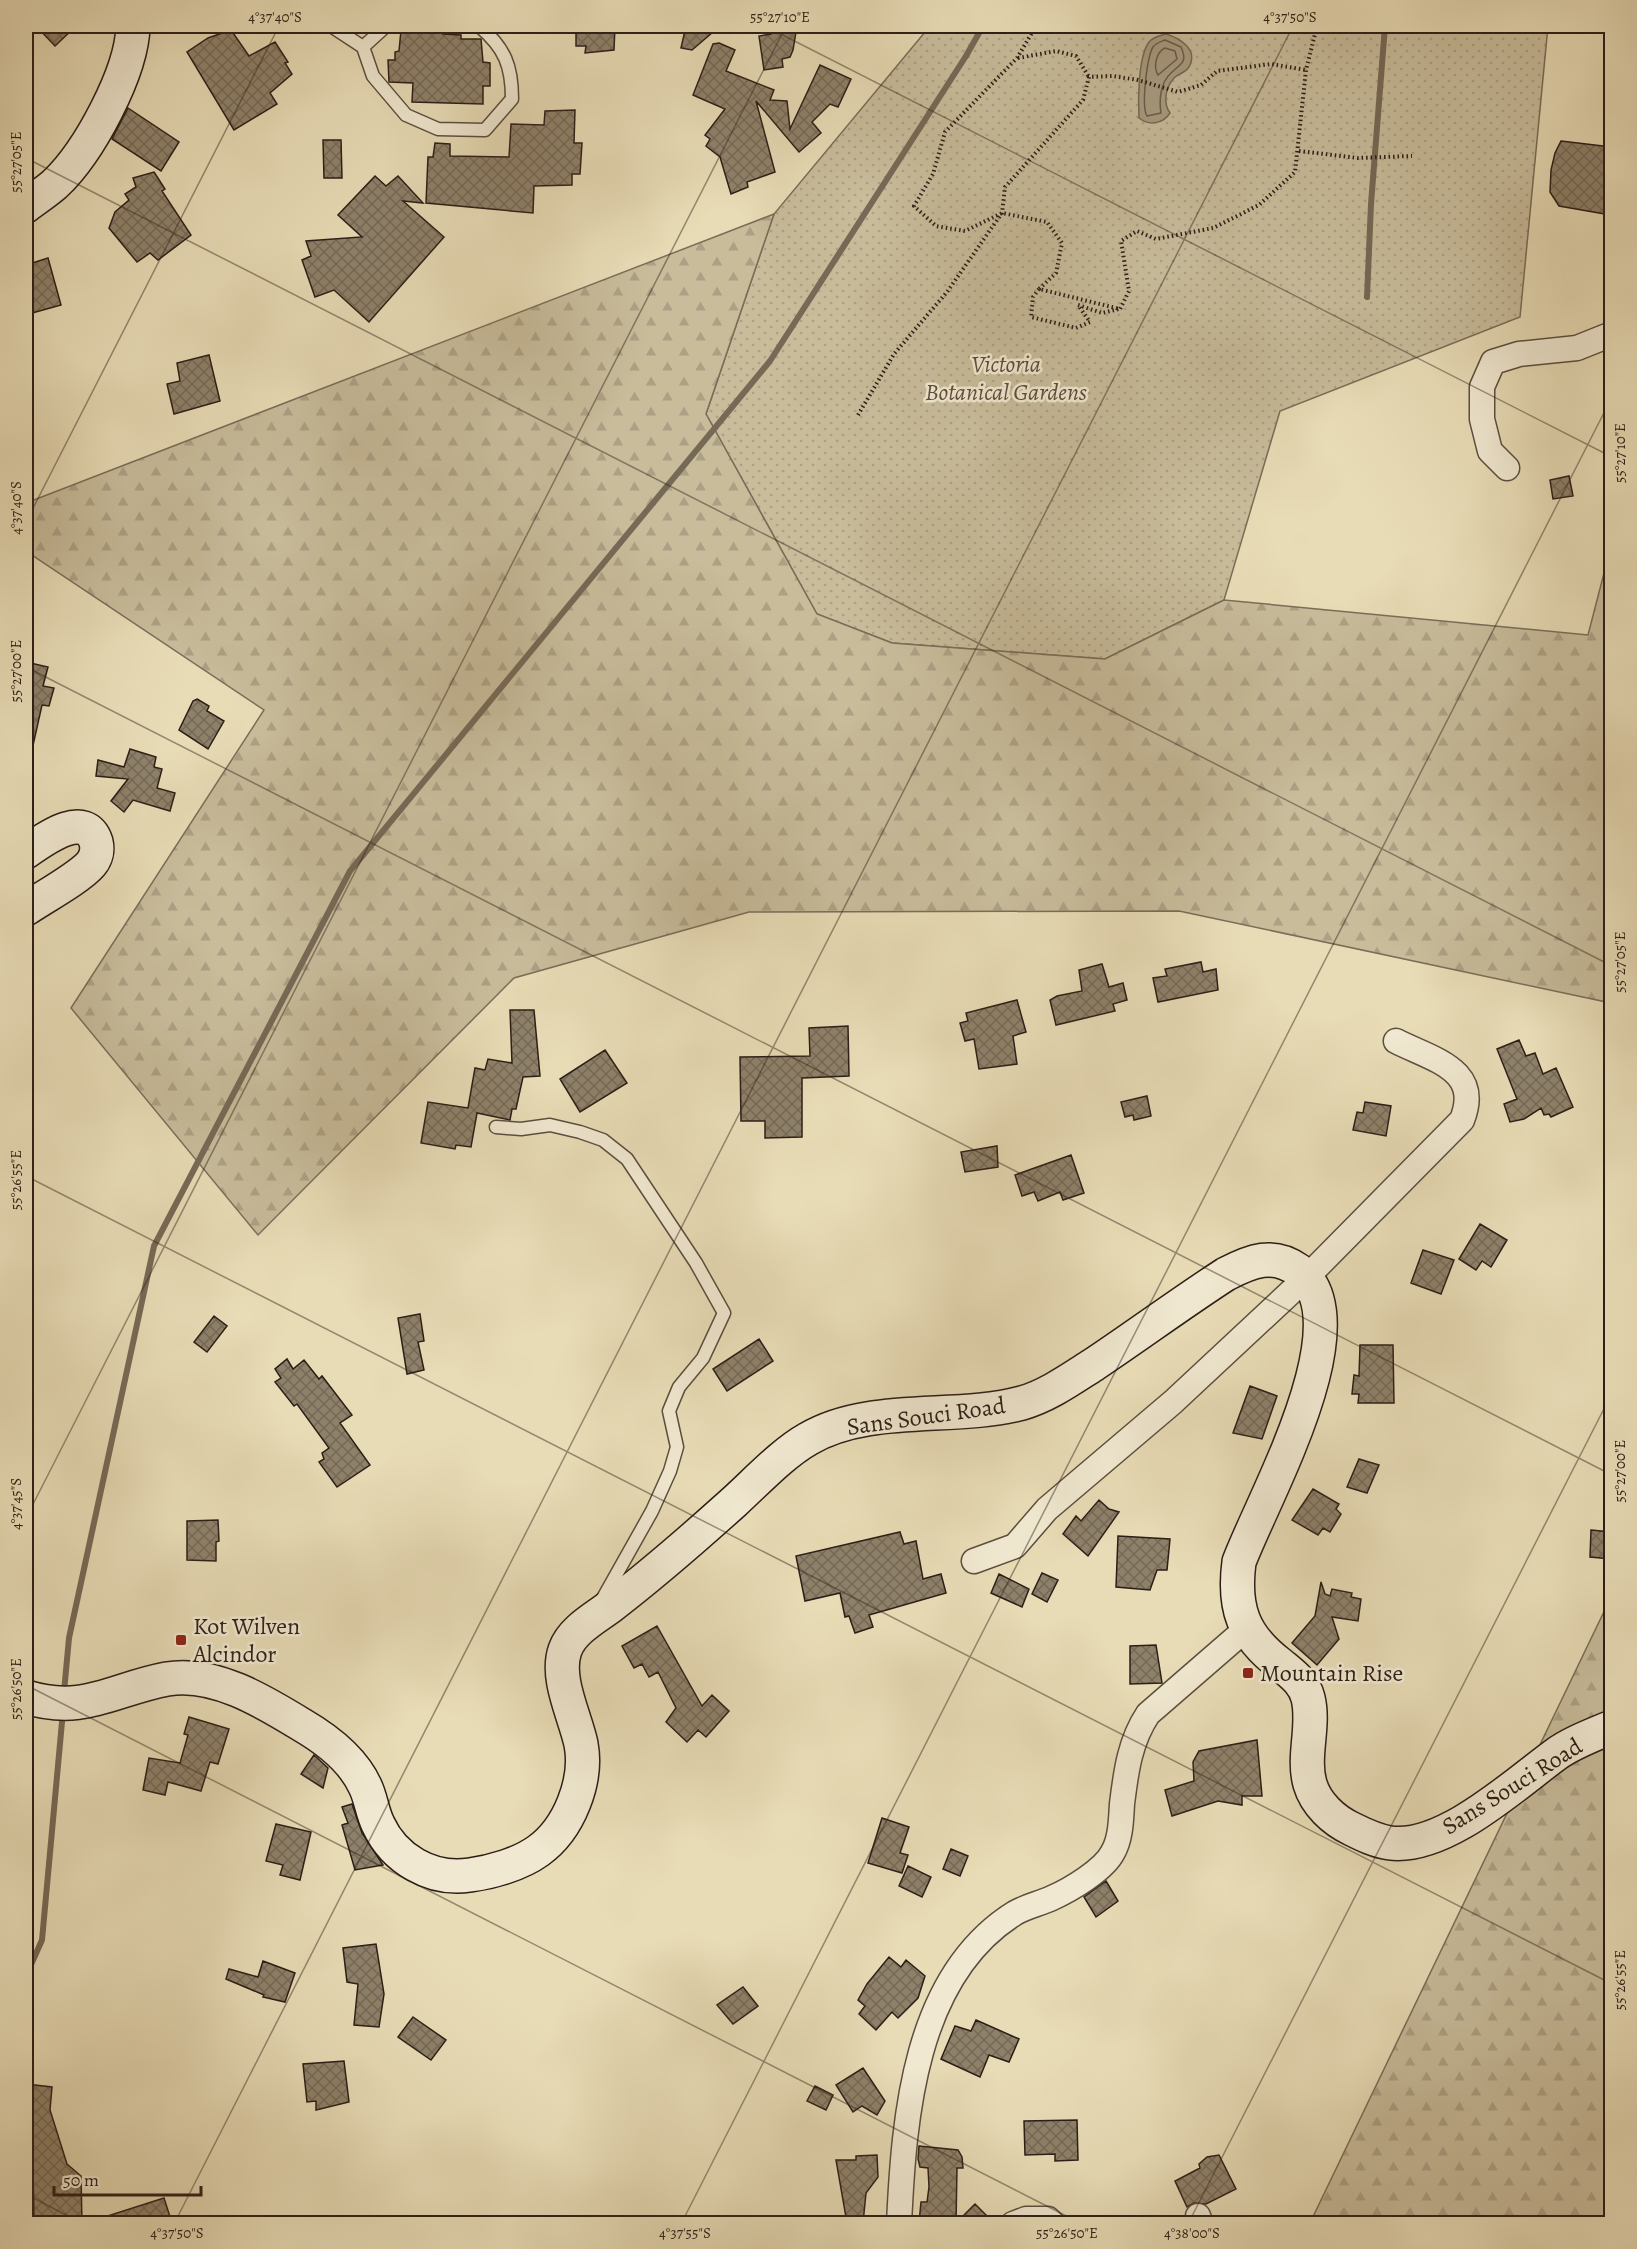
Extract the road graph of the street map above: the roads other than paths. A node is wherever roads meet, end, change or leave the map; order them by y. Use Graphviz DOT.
graph roads {
  1 [pos="133,26"];
  2 [pos="331,26"];
  3 [pos="386,26"];
  4 [pos="479,26"];
  5 [pos="363,47"];
  6 [pos="26,206"];
  7 [pos="1611,334"];
  8 [pos="1508,468"];
  9 [pos="26,852"];
  10 [pos="26,909"];
  11 [pos="1396,1041"];
  12 [pos="496,1127"];
  13 [pos="1307,1278"];
  14 [pos="974,1561"];
  15 [pos="590,1622"];
  16 [pos="1246,1629"];
  17 [pos="26,1697"];
  18 [pos="1611,1727"];
  19 [pos="899,2223"];
  20 [pos="1013,2223"];
  21 [pos="1053,2223"];
  1 -- 6 [label="main road"];
  2 -- 5 [label="lane"];
  3 -- 5 [label="lane"];
  4 -- 5 [label="lane"];
  7 -- 8 [label="street"];
  9 -- 10 [label="main road"];
  11 -- 13 [label="street"];
  12 -- 15 [label="lane"];
  13 -- 14 [label="street"];
  13 -- 15 [label="main road, Sans Souci Road"];
  13 -- 16 [label="main road, Sans Souci Road"];
  15 -- 17 [label="main road, Sans Souci Road"];
  16 -- 18 [label="main road, Sans Souci Road"];
  16 -- 19 [label="street"];
  20 -- 21 [label="street"];
}
